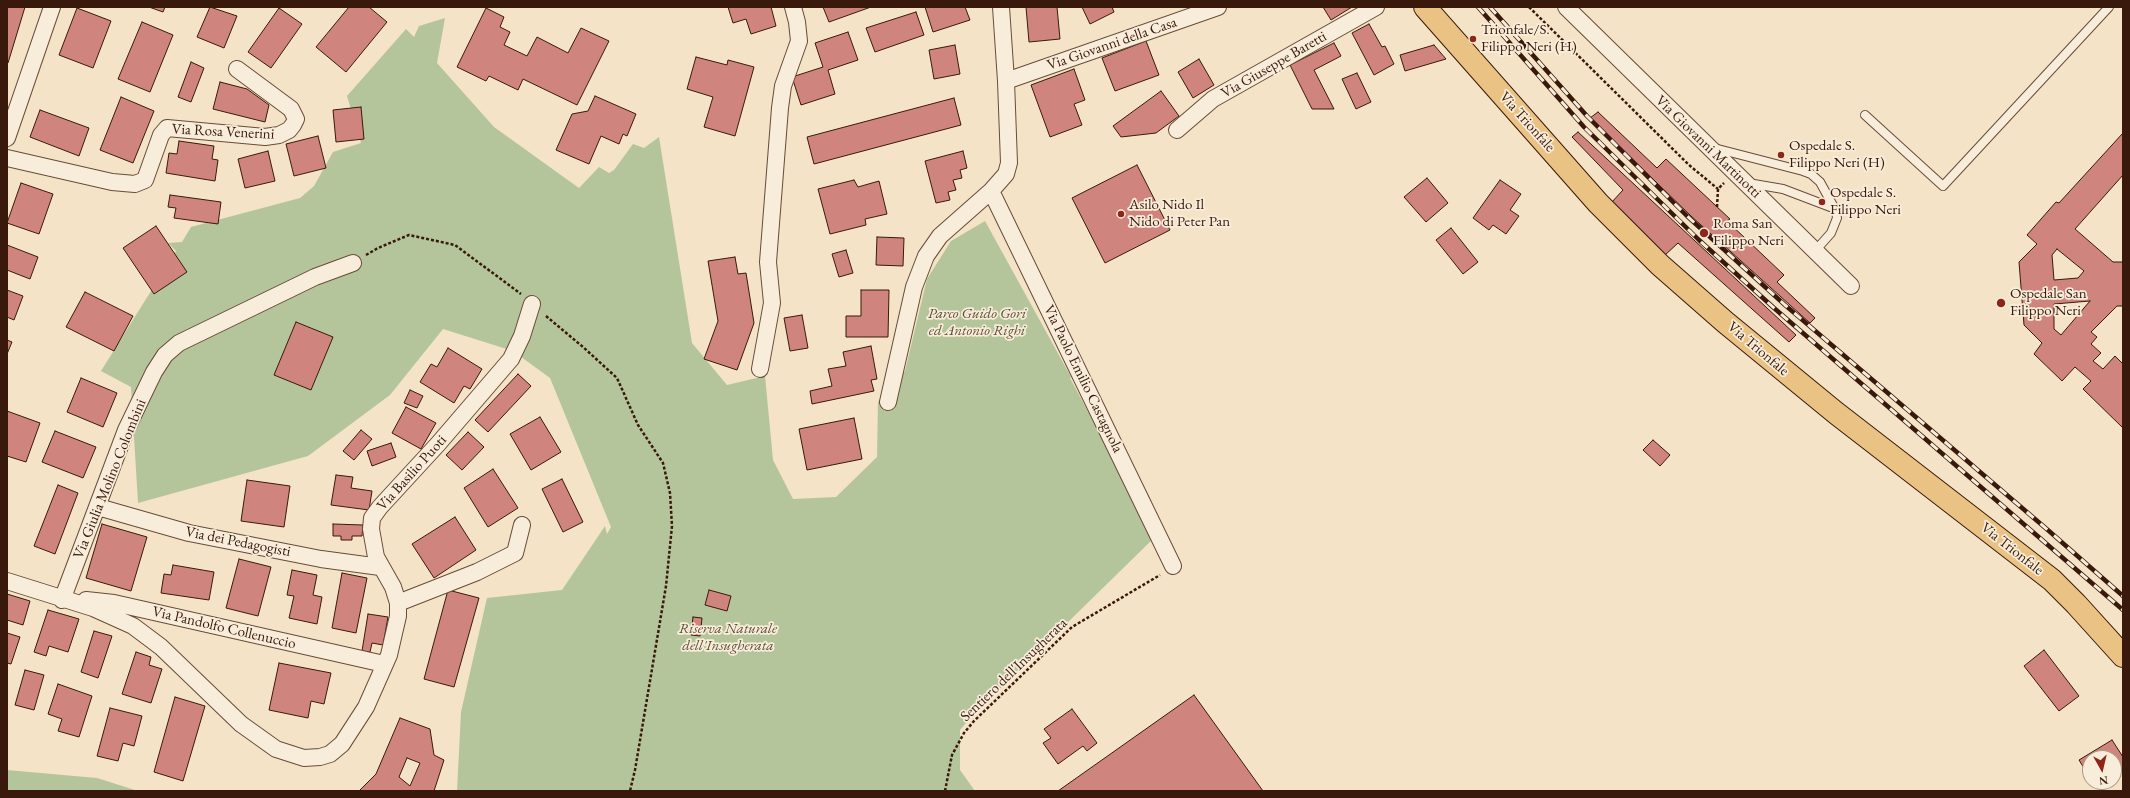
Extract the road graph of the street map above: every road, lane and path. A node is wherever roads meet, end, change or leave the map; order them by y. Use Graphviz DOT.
graph roads {
  1 [pos="52,7"];
  2 [pos="793,7"];
  3 [pos="1001,7"];
  4 [pos="1218,7"];
  5 [pos="1376,7"];
  6 [pos="1425,7"];
  7 [pos="1529,7"];
  8 [pos="1566,7"];
  9 [pos="2109,7"];
  10 [pos="237,70"];
  11 [pos="1006,81"];
  12 [pos="1865,115"];
  13 [pos="1177,130"];
  14 [pos="7,138"];
  15 [pos="1708,147"];
  16 [pos="7,158"];
  17 [pos="1740,178"];
  18 [pos="1718,189"];
  19 [pos="991,191"];
  20 [pos="1717,207"];
  21 [pos="1834,208"];
  22 [pos="1815,251"];
  23 [pos="353,263"];
  24 [pos="1851,286"];
  25 [pos="532,304"];
  26 [pos="760,369"];
  27 [pos="888,402"];
  28 [pos="662,463"];
  29 [pos="98,507"];
  30 [pos="522,525"];
  31 [pos="1174,566"];
  32 [pos="380,568"];
  33 [pos="7,581"];
  34 [pos="62,600"];
  35 [pos="398,603"];
  36 [pos="2123,656"];
  37 [pos="384,664"];
  38 [pos="630,791"];
  39 [pos="945,791"];
  1 -- 14 [label="street"];
  2 -- 26 [label="street"];
  3 -- 11 [label="street"];
  4 -- 11 [label="street, Via Giovanni della Casa"];
  5 -- 13 [label="street, Via Giuseppe Baretti"];
  6 -- 36 [label="main road, Via Trionfale"];
  7 -- 18 [label="path"];
  8 -- 15 [label="street, Via Giovanni Martinotti"];
  9 -- 12 [label="lane"];
  10 -- 16 [label="street, Via Rosa Venerini"];
  11 -- 19 [label="street"];
  15 -- 17 [label="street, Via Giovanni Martinotti"];
  15 -- 21 [label="lane"];
  17 -- 18 [label="path"];
  17 -- 21 [label="lane"];
  17 -- 22 [label="street, Via Giovanni Martinotti"];
  18 -- 20 [label="path"];
  19 -- 27 [label="street"];
  19 -- 31 [label="street, Via Paolo Emilio Castagnola"];
  21 -- 22 [label="lane"];
  22 -- 24 [label="street, Via Giovanni Martinotti"];
  23 -- 29 [label="street, Via Giulia Molino Colombini"];
  25 -- 32 [label="street, Via Basilio Puoti"];
  28 -- 38 [label="path"];
  29 -- 32 [label="street, Via dei Pedagogisti"];
  29 -- 34 [label="street, Via Giulia Molino Colombini"];
  30 -- 35 [label="street"];
  31 -- 39 [label="path, Sentiero dell'Insugherata"];
  32 -- 35 [label="street, Via Basilio Puoti"];
  33 -- 34 [label="street"];
  34 -- 37 [label="street, Via Pandolfo Collenuccio"];
  34 -- 37 [label="street, Via Basilio Puoti"];
  35 -- 37 [label="street, Via Basilio Puoti"];
}
